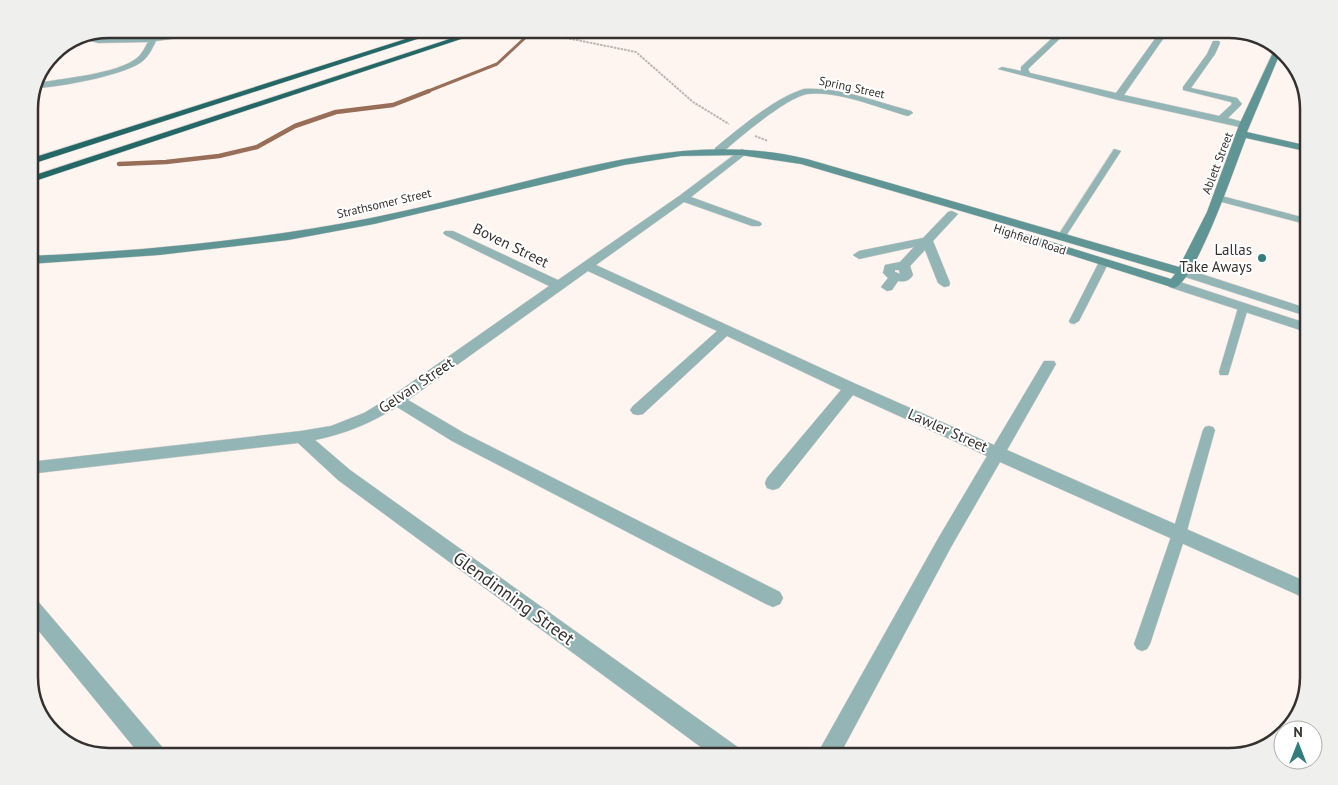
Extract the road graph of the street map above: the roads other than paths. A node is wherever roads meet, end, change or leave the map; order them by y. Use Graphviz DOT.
graph roads {
  1 [pos="154,38"];
  2 [pos="413,38"];
  3 [pos="460,38"];
  4 [pos="470,38"];
  5 [pos="1057,38"];
  6 [pos="1160,38"];
  7 [pos="95,39"];
  8 [pos="1216,43"];
  9 [pos="1275,54"];
  10 [pos="1002,69"];
  11 [pos="350,74"];
  12 [pos="1027,75"];
  13 [pos="42,85"];
  14 [pos="1118,97"];
  15 [pos="908,113"];
  16 [pos="1221,120"];
  17 [pos="1243,129"];
  18 [pos="1300,146"];
  19 [pos="719,150"];
  20 [pos="1117,151"];
  21 [pos="748,152"];
  22 [pos="38,159"];
  23 [pos="38,177"];
  24 [pos="683,198"];
  25 [pos="1218,198"];
  26 [pos="952,214"];
  27 [pos="1300,220"];
  28 [pos="756,224"];
  29 [pos="449,233"];
  30 [pos="1061,237"];
  31 [pos="926,241"];
  32 [pos="858,255"];
  33 [pos="38,260"];
  34 [pos="1104,262"];
  35 [pos="588,266"];
  36 [pos="1183,272"];
  37 [pos="891,282"];
  38 [pos="944,283"];
  39 [pos="1174,284"];
  40 [pos="559,286"];
  41 [pos="1244,308"];
  42 [pos="1300,309"];
  43 [pos="1074,321"];
  44 [pos="1300,326"];
  45 [pos="727,329"];
  46 [pos="1049,364"];
  47 [pos="1224,372"];
  48 [pos="852,388"];
  49 [pos="397,400"];
  50 [pos="638,410"];
  51 [pos="1209,430"];
  52 [pos="300,437"];
  53 [pos="998,452"];
  54 [pos="38,467"];
  55 [pos="773,483"];
  56 [pos="1179,534"];
  57 [pos="1300,588"];
  58 [pos="773,598"];
  59 [pos="38,616"];
  60 [pos="1142,644"];
  61 [pos="148,748"];
  62 [pos="720,748"];
  63 [pos="831,748"];
  1 -- 7 [label="street"];
  1 -- 13 [label="street"];
  2 -- 22 [label="highway"];
  3 -- 11 [label="highway"];
  4 -- 11 [label="highway"];
  5 -- 12 [label="street"];
  6 -- 14 [label="street"];
  8 -- 16 [label="street"];
  9 -- 17 [label="street, Ablett Street"];
  10 -- 12 [label="street"];
  11 -- 23 [label="highway"];
  12 -- 14 [label="street"];
  14 -- 16 [label="street"];
  15 -- 19 [label="street, Spring Street"];
  16 -- 17 [label="street"];
  17 -- 18 [label="street"];
  17 -- 25 [label="street, Ablett Street"];
  19 -- 21 [label="street, Strathsomer Street"];
  19 -- 33 [label="street, Strathsomer Street"];
  20 -- 30 [label="lane"];
  21 -- 24 [label="street, Gelvan Street"];
  21 -- 26 [label="street, Highfield Road"];
  21 -- 30 [label="street, Highfield Road"];
  24 -- 28 [label="street"];
  24 -- 35 [label="street, Gelvan Street"];
  25 -- 27 [label="street"];
  25 -- 36 [label="street, Ablett Street"];
  26 -- 31 [label="street"];
  26 -- 34 [label="street, Highfield Road"];
  29 -- 40 [label="street, Boven Street"];
  30 -- 36 [label="street, Highfield Road"];
  31 -- 32 [label="street"];
  31 -- 37 [label="street"];
  31 -- 38 [label="street"];
  34 -- 39 [label="street, Highfield Road"];
  34 -- 43 [label="lane"];
  35 -- 40 [label="street, Gelvan Street"];
  35 -- 45 [label="street, Lawler Street"];
  36 -- 39 [label="street, Ablett Street"];
  36 -- 42 [label="street, Highfield Road"];
  39 -- 41 [label="street, Highfield Road"];
  40 -- 49 [label="street, Gelvan Street"];
  41 -- 44 [label="street, Highfield Road"];
  41 -- 47 [label="lane"];
  45 -- 48 [label="street, Lawler Street"];
  45 -- 50 [label="street"];
  46 -- 53 [label="street"];
  48 -- 53 [label="street, Lawler Street"];
  48 -- 55 [label="street"];
  49 -- 52 [label="street, Gelvan Street"];
  49 -- 58 [label="street"];
  51 -- 56 [label="lane"];
  52 -- 54 [label="street, Gelvan Street"];
  52 -- 62 [label="street, Glendinning Street"];
  53 -- 56 [label="street, Lawler Street"];
  53 -- 63 [label="street"];
  56 -- 57 [label="street, Lawler Street"];
  56 -- 60 [label="lane"];
  59 -- 61 [label="street"];
}
